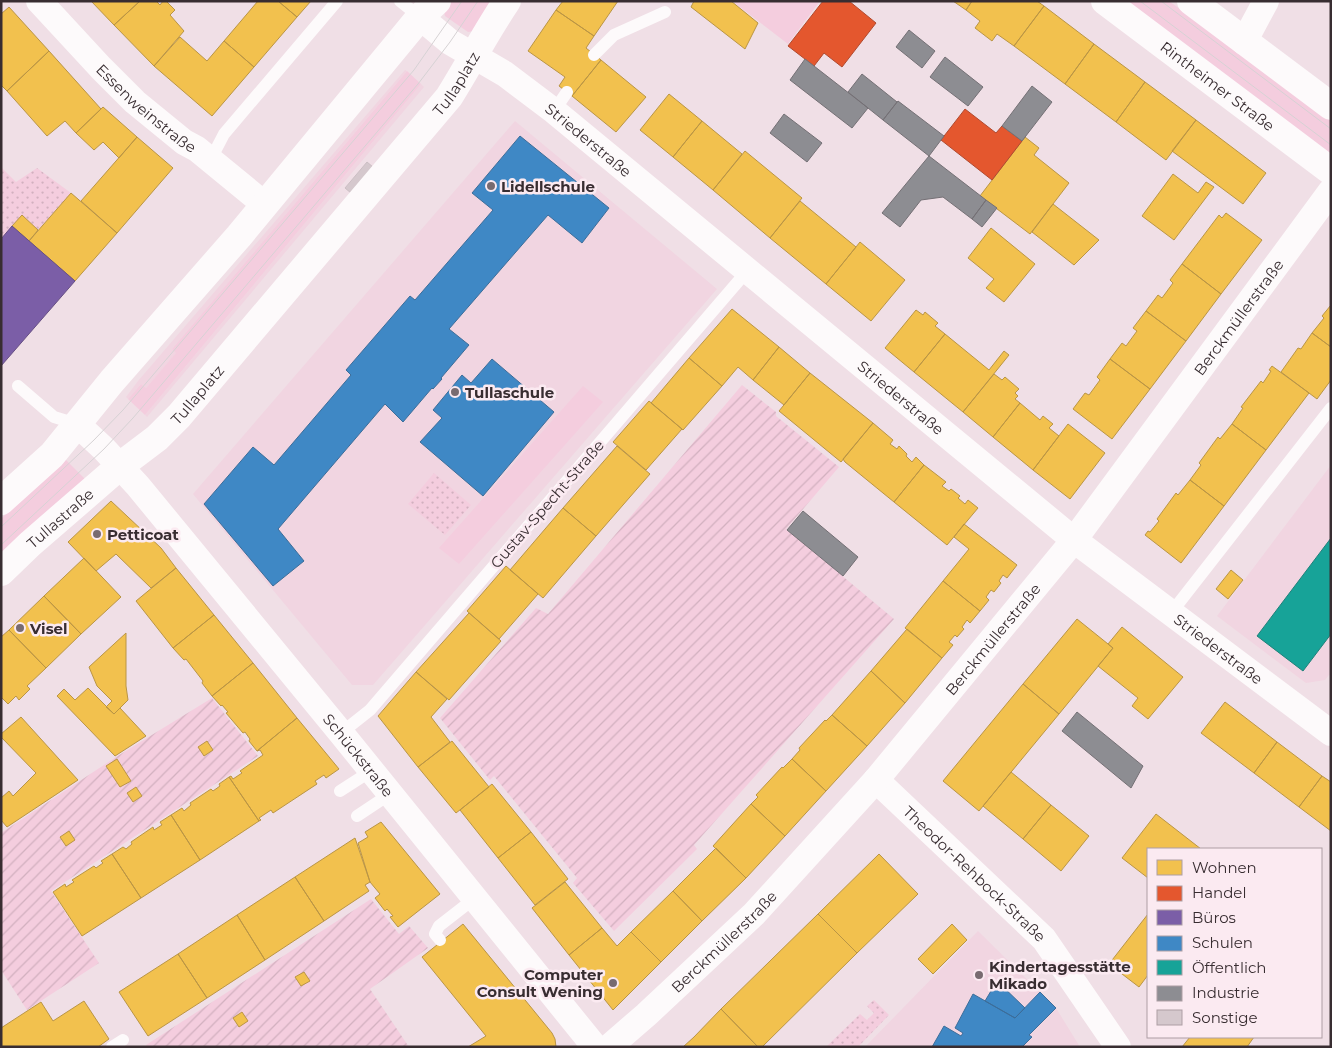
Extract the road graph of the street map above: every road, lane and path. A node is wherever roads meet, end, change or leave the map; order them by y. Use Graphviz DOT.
graph roads {
  1 [pos="39,1"];
  2 [pos="337,1"];
  3 [pos="507,1"];
  4 [pos="1105,1"];
  5 [pos="1191,1"];
  6 [pos="1266,1"];
  7 [pos="419,7"];
  8 [pos="665,12"];
  9 [pos="1244,42"];
  10 [pos="594,55"];
  11 [pos="474,56"];
  12 [pos="1331,106"];
  13 [pos="210,161"];
  14 [pos="1331,172"];
  15 [pos="1331,191"];
  16 [pos="264,204"];
  17 [pos="748,270"];
  18 [pos="18,386"];
  19 [pos="1331,408"];
  20 [pos="76,424"];
  21 [pos="120,466"];
  22 [pos="1,501"];
  23 [pos="1074,540"];
  24 [pos="1,572"];
  25 [pos="1171,613"];
  26 [pos="341,733"];
  27 [pos="1331,733"];
  28 [pos="371,771"];
  29 [pos="876,780"];
  30 [pos="340,791"];
  31 [pos="390,794"];
  32 [pos="357,816"];
  33 [pos="474,898"];
  34 [pos="440,940"];
  35 [pos="123,1040"];
  36 [pos="608,1046"];
  37 [pos="112,1047"];
  38 [pos="1118,1047"];
  1 -- 13 [label="street, Essenweinstraße"];
  2 -- 13 [label="lane"];
  3 -- 11 [label="street"];
  4 -- 14 [label="street, Rintheimer Straße"];
  5 -- 9 [label="street"];
  6 -- 9 [label="street"];
  7 -- 11 [label="street, Tullaplatz"];
  7 -- 16 [label="street, Tullaplatz"];
  8 -- 10 [label="lane"];
  9 -- 12 [label="street"];
  11 -- 17 [label="street, Striederstraße"];
  11 -- 21 [label="street, Tullaplatz"];
  13 -- 16 [label="street, Essenweinstraße"];
  15 -- 23 [label="street, Berckmüllerstraße"];
  16 -- 20 [label="street, Tullaplatz"];
  17 -- 23 [label="street, Striederstraße"];
  17 -- 26 [label="lane, Gustav-Specht-Straße"];
  18 -- 20 [label="lane"];
  19 -- 25 [label="lane"];
  20 -- 21 [label="street"];
  20 -- 22 [label="street"];
  21 -- 24 [label="street, Tullastraße"];
  21 -- 26 [label="street, Schückstraße"];
  23 -- 25 [label="street, Striederstraße"];
  23 -- 29 [label="street, Berckmüllerstraße"];
  25 -- 27 [label="street, Striederstraße"];
  26 -- 28 [label="street, Schückstraße"];
  28 -- 30 [label="lane"];
  28 -- 31 [label="street, Schückstraße"];
  29 -- 36 [label="street, Berckmüllerstraße"];
  29 -- 38 [label="street, Theodor-Rehbock-Straße"];
  31 -- 32 [label="lane"];
  31 -- 33 [label="street, Schückstraße"];
  33 -- 34 [label="lane"];
  33 -- 36 [label="street, Schückstraße"];
  35 -- 37 [label="lane"];
}
